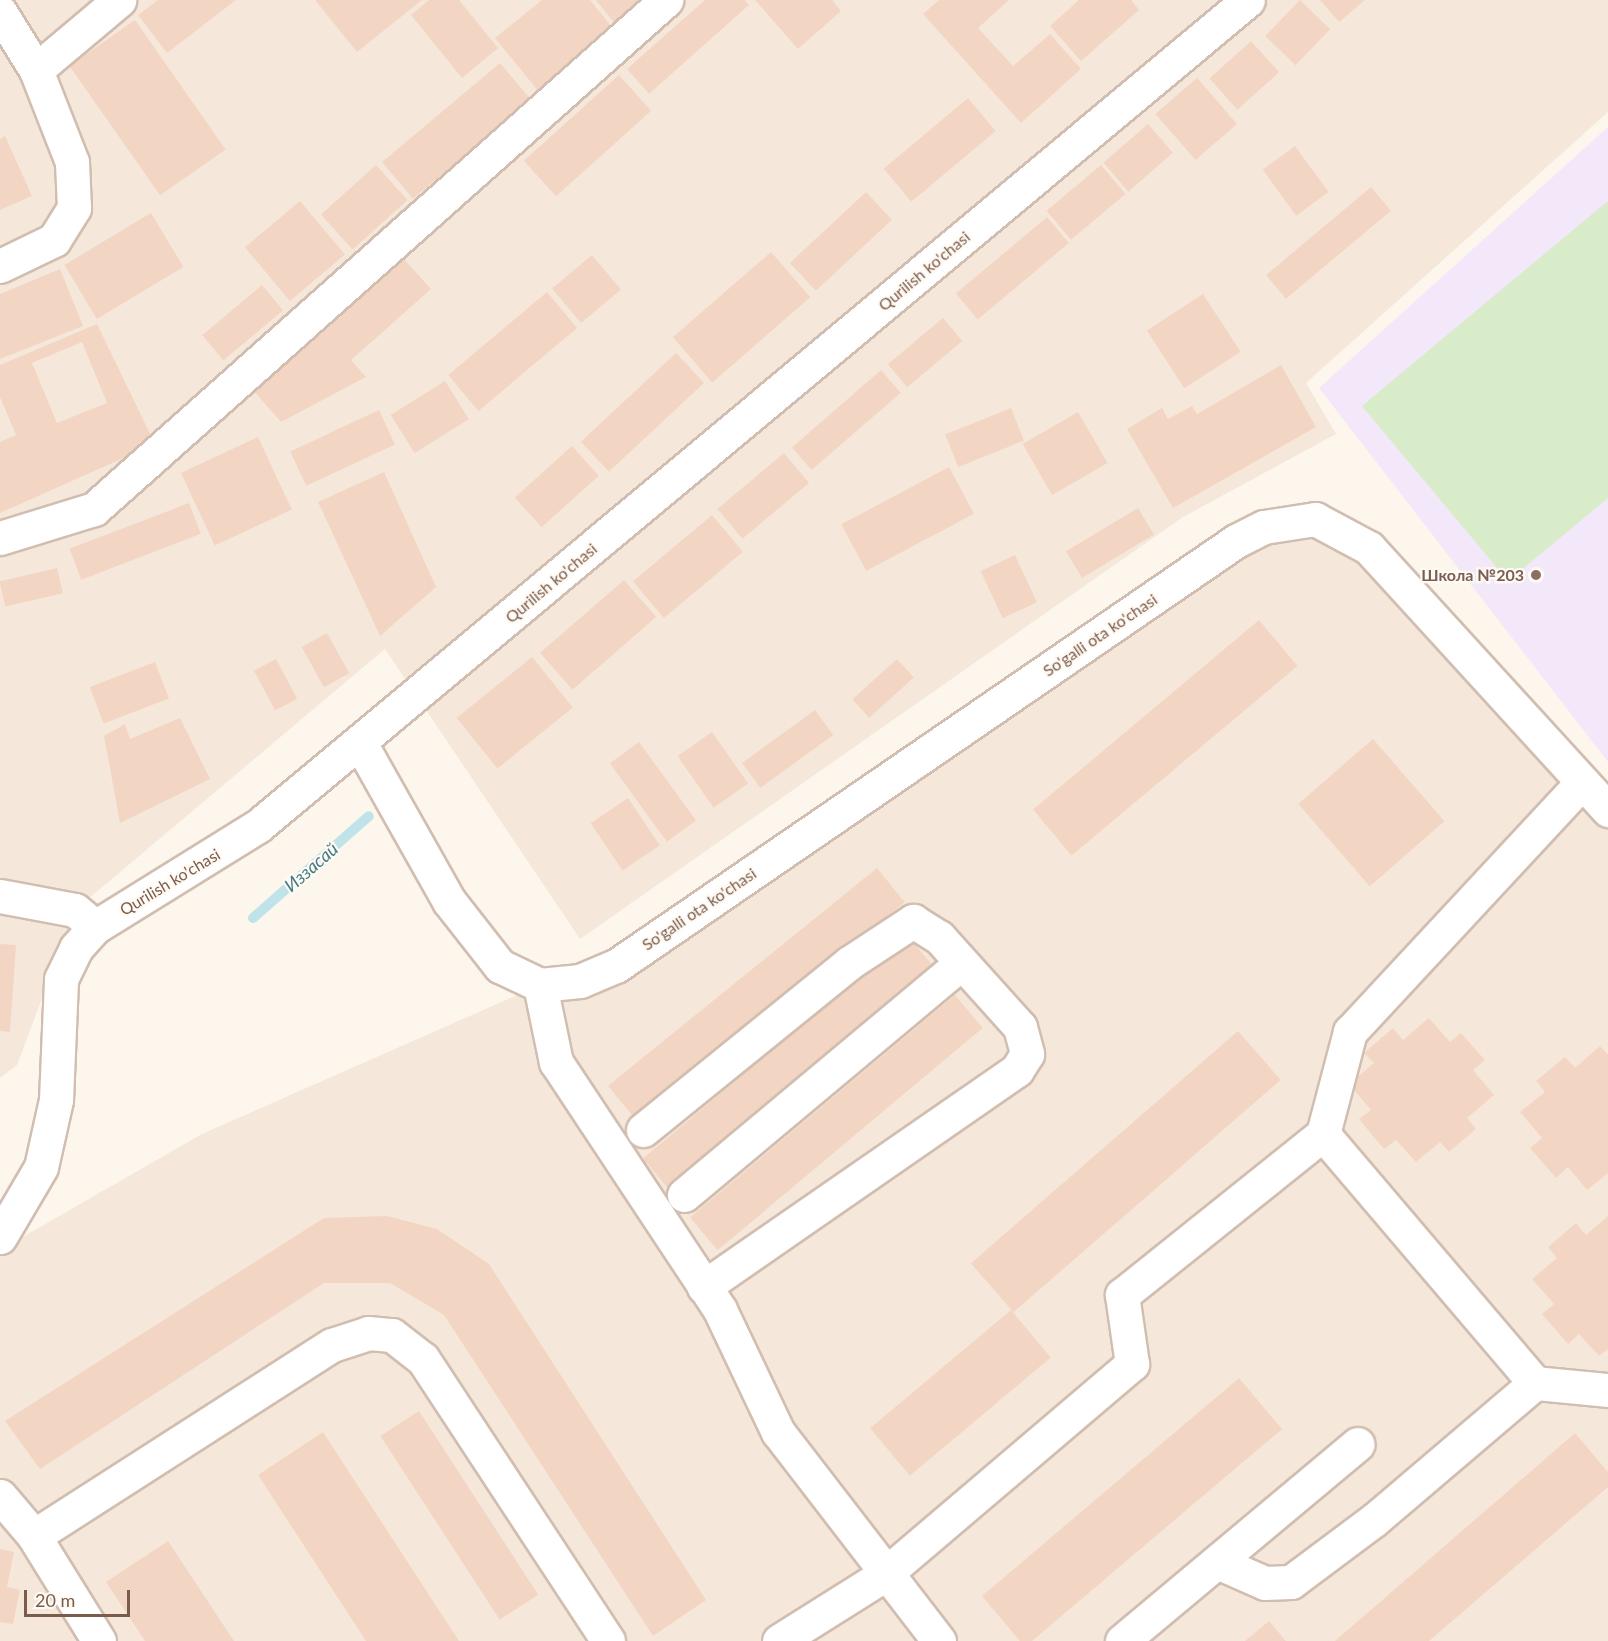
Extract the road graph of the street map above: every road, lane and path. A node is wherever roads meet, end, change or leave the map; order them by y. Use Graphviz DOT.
graph roads {
  1 [pos="119,0"];
  2 [pos="666,0"];
  3 [pos="1248,0"];
  4 [pos="0,12"];
  5 [pos="36,70"];
  6 [pos="0,266"];
  7 [pos="0,538"];
  8 [pos="360,743"];
  9 [pos="1582,782"];
  10 [pos="1608,810"];
  11 [pos="0,896"];
  12 [pos="95,927"];
  13 [pos="961,963"];
  14 [pos="540,985"];
  15 [pos="643,1130"];
  16 [pos="1323,1134"];
  17 [pos="684,1195"];
  18 [pos="0,1238"];
  19 [pos="705,1287"];
  20 [pos="1535,1383"];
  21 [pos="1608,1390"];
  22 [pos="1359,1444"];
  23 [pos="0,1496"];
  24 [pos="34,1536"];
  25 [pos="1217,1562"];
  26 [pos="884,1575"];
  27 [pos="99,1641"];
  28 [pos="608,1641"];
  29 [pos="779,1641"];
  30 [pos="939,1641"];
  31 [pos="1122,1641"];
  1 -- 5 [label="street"];
  2 -- 7 [label="street"];
  3 -- 8 [label="street, Qurilish ko'chasi"];
  4 -- 5 [label="street"];
  5 -- 6 [label="street"];
  8 -- 12 [label="street, Qurilish ko'chasi"];
  8 -- 14 [label="street"];
  9 -- 10 [label="street, So'galli ota ko'chasi"];
  9 -- 14 [label="street, So'galli ota ko'chasi"];
  9 -- 16 [label="street"];
  11 -- 12 [label="street"];
  12 -- 18 [label="street, Qurilish ko'chasi"];
  13 -- 15 [label="street"];
  13 -- 17 [label="street"];
  13 -- 19 [label="street"];
  14 -- 19 [label="street"];
  16 -- 20 [label="street"];
  16 -- 26 [label="street"];
  19 -- 26 [label="street"];
  20 -- 21 [label="street"];
  20 -- 25 [label="street"];
  22 -- 25 [label="street"];
  23 -- 24 [label="street"];
  24 -- 27 [label="street"];
  24 -- 28 [label="street"];
  25 -- 31 [label="street"];
  26 -- 29 [label="street"];
  26 -- 30 [label="street"];
}
